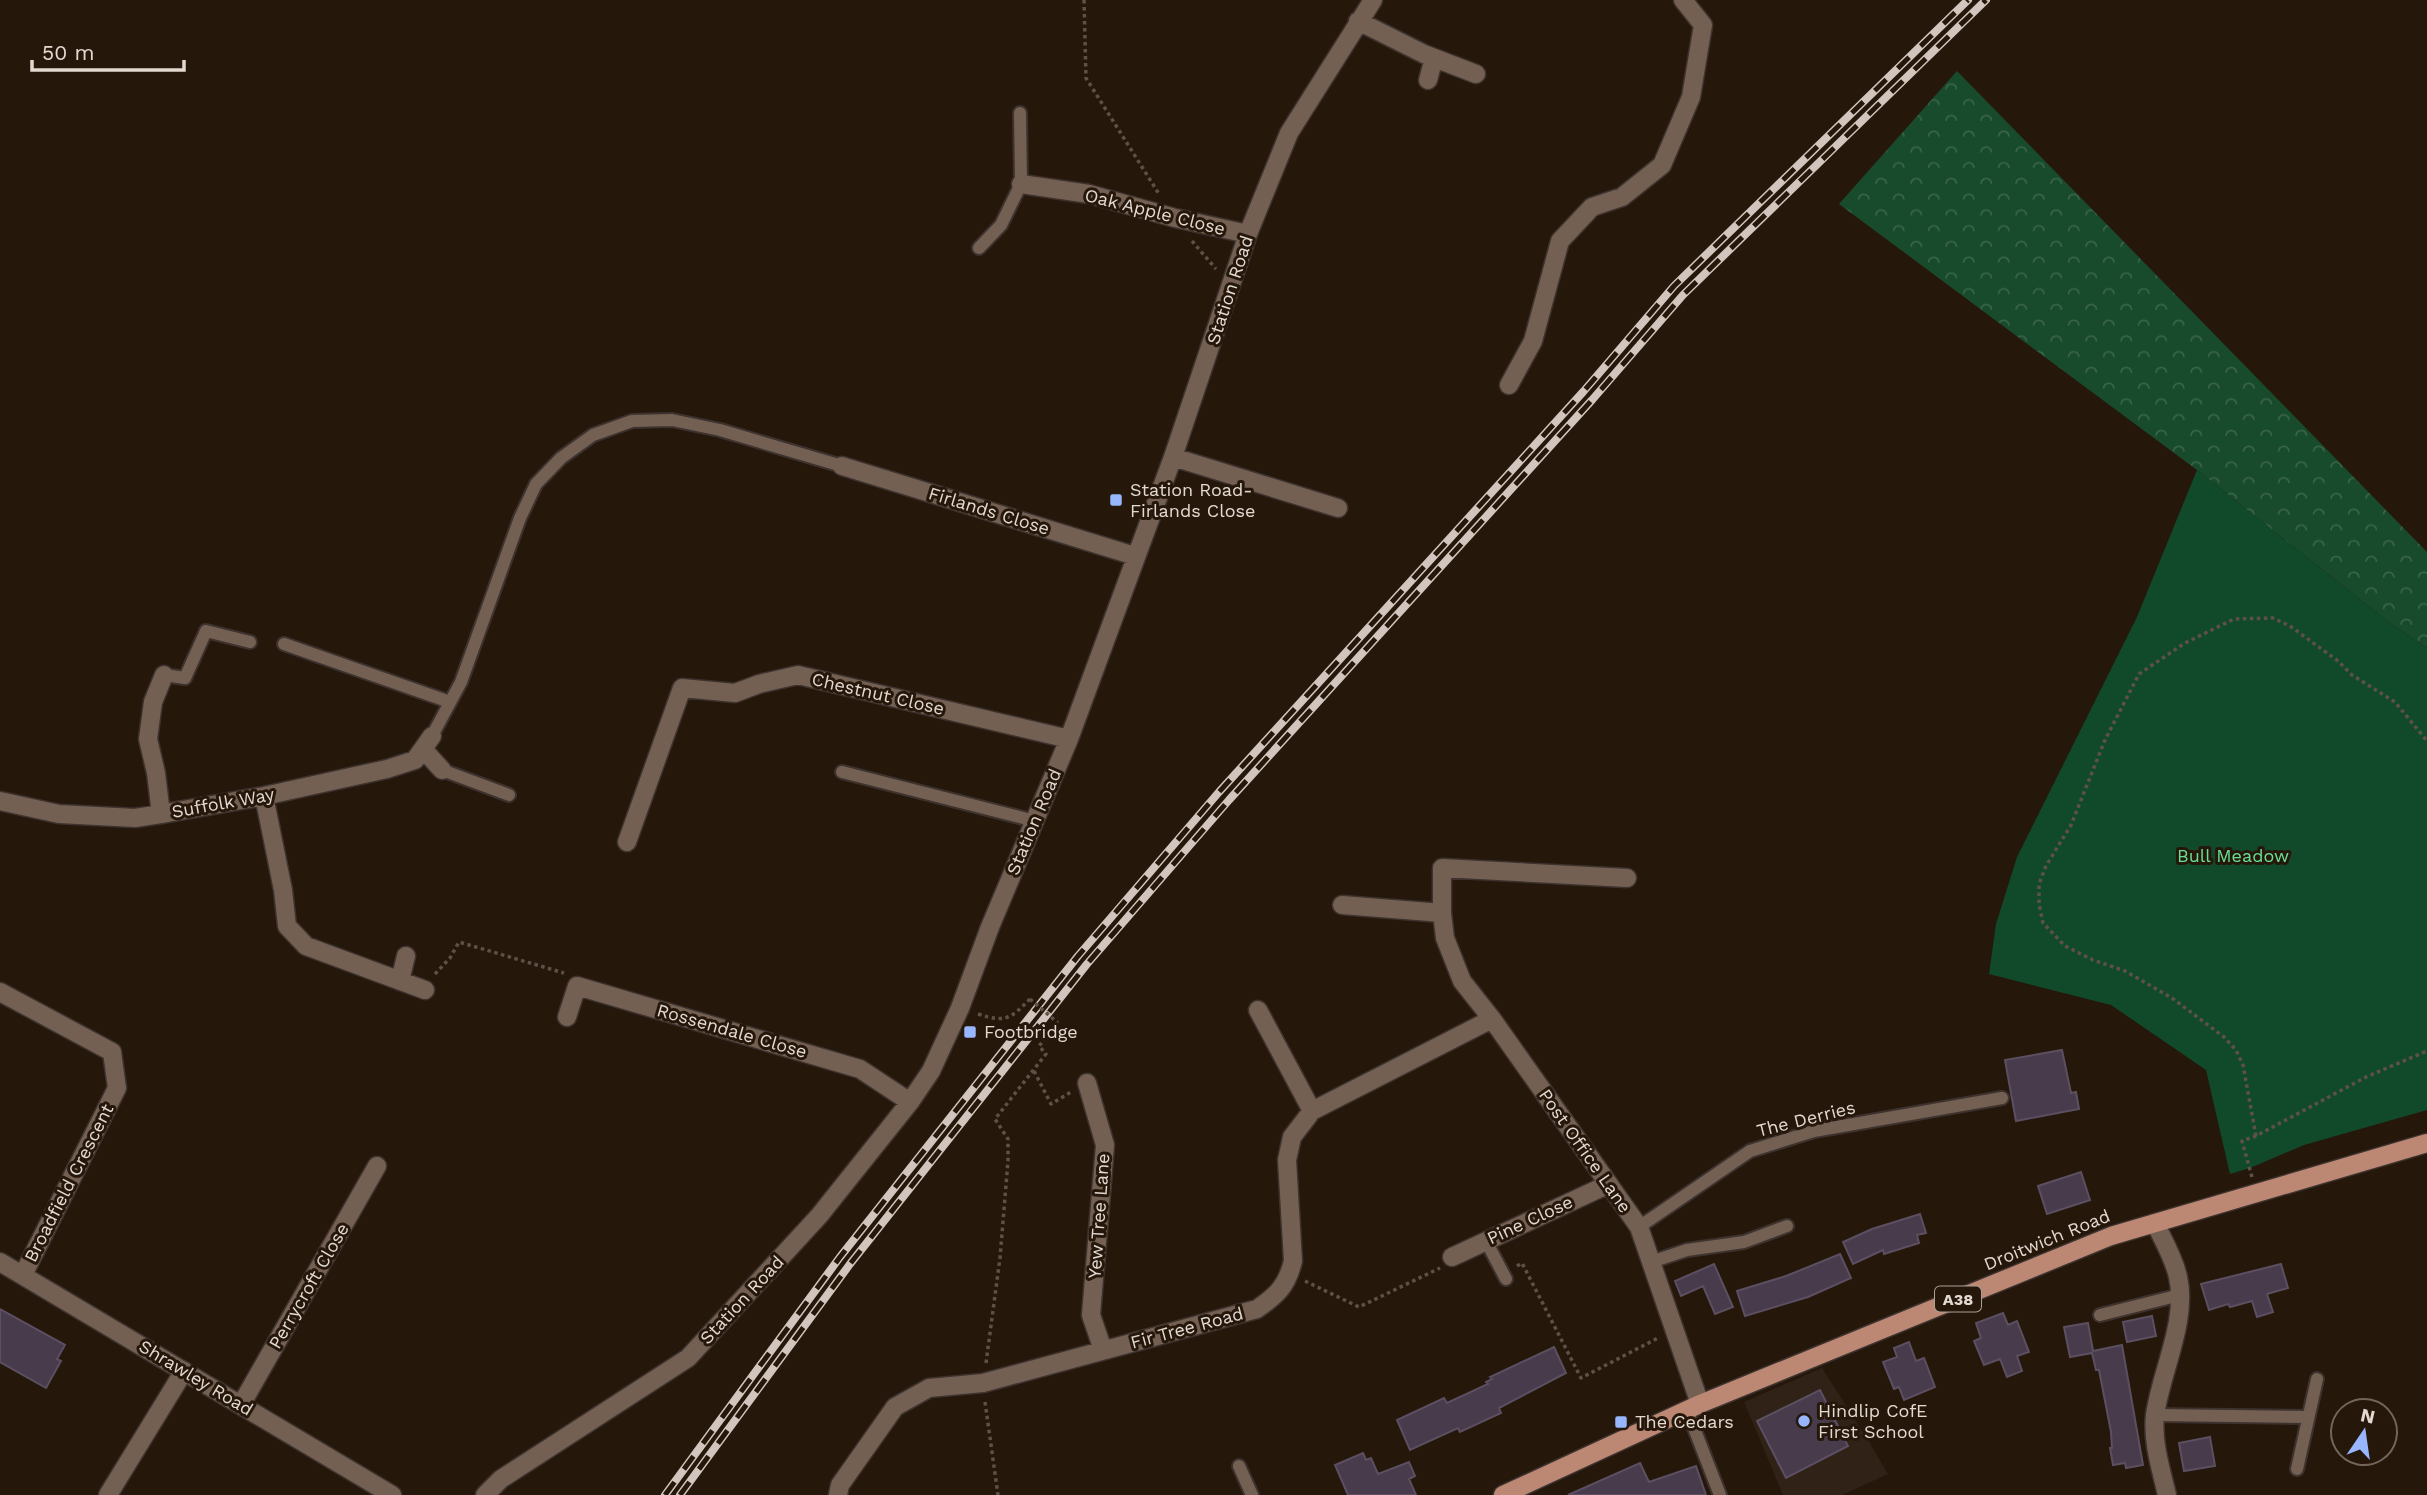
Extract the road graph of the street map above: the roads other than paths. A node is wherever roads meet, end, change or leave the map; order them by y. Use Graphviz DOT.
graph roads {
  1 [pos="1373,0"];
  2 [pos="1683,0"];
  3 [pos="1359,21"];
  4 [pos="1434,58"];
  5 [pos="1476,74"];
  6 [pos="1428,80"];
  7 [pos="1020,113"];
  8 [pos="1021,184"];
  9 [pos="1248,234"];
  10 [pos="979,248"];
  11 [pos="1509,385"];
  12 [pos="1173,457"];
  13 [pos="842,466"];
  14 [pos="1338,508"];
  15 [pos="1135,556"];
  16 [pos="250,642"];
  17 [pos="284,643"];
  18 [pos="164,675"];
  19 [pos="450,702"];
  20 [pos="1069,739"];
  21 [pos="428,743"];
  22 [pos="442,770"];
  23 [pos="842,772"];
  24 [pos="509,795"];
  25 [pos="264,796"];
  26 [pos="0,801"];
  27 [pos="161,814"];
  28 [pos="1035,821"];
  29 [pos="627,842"];
  30 [pos="1626,878"];
  31 [pos="1342,905"];
  32 [pos="1441,913"];
  33 [pos="406,956"];
  34 [pos="400,981"];
  35 [pos="425,990"];
  36 [pos="0,992"];
  37 [pos="1258,1010"];
  38 [pos="567,1017"];
  39 [pos="1492,1019"];
  40 [pos="1087,1083"];
  41 [pos="2002,1098"];
  42 [pos="910,1102"];
  43 [pos="1312,1111"];
  44 [pos="2427,1143"];
  45 [pos="377,1166"];
  46 [pos="1609,1184"];
  47 [pos="2155,1223"];
  48 [pos="1787,1226"];
  49 [pos="1639,1227"];
  50 [pos="1486,1241"];
  51 [pos="1452,1257"];
  52 [pos="0,1262"];
  53 [pos="1651,1262"];
  54 [pos="23,1275"];
  55 [pos="1504,1277"];
  56 [pos="2180,1294"];
  57 [pos="2101,1315"];
  58 [pos="1103,1350"];
  59 [pos="184,1371"];
  60 [pos="2317,1379"];
  61 [pos="241,1405"];
  62 [pos="1694,1407"];
  63 [pos="2155,1415"];
  64 [pos="2308,1417"];
  65 [pos="1239,1466"];
  66 [pos="2297,1469"];
  67 [pos="108,1495"];
  68 [pos="392,1495"];
  69 [pos="485,1495"];
  70 [pos="838,1495"];
  71 [pos="1252,1495"];
  72 [pos="1503,1495"];
  73 [pos="1720,1495"];
  74 [pos="2167,1495"];
  1 -- 3 [label="street, Station Road"];
  2 -- 11 [label="street"];
  3 -- 4 [label="street"];
  3 -- 9 [label="street, Station Road"];
  4 -- 5 [label="street"];
  4 -- 6 [label="street"];
  7 -- 8 [label="lane"];
  8 -- 9 [label="street, Oak Apple Close"];
  8 -- 10 [label="lane"];
  9 -- 12 [label="street, Station Road"];
  12 -- 14 [label="street"];
  12 -- 15 [label="street, Station Road"];
  13 -- 15 [label="street, Firlands Close"];
  13 -- 19 [label="lane"];
  15 -- 20 [label="street, Station Road"];
  16 -- 18 [label="lane"];
  17 -- 19 [label="lane"];
  18 -- 27 [label="street"];
  19 -- 21 [label="lane"];
  20 -- 28 [label="street, Station Road"];
  20 -- 29 [label="street, Chestnut Close"];
  21 -- 22 [label="street"];
  21 -- 25 [label="street, Suffolk Way"];
  22 -- 24 [label="lane"];
  23 -- 28 [label="lane"];
  25 -- 27 [label="street, Suffolk Way"];
  25 -- 34 [label="street"];
  26 -- 27 [label="street, Suffolk Way"];
  28 -- 42 [label="street, Station Road"];
  30 -- 32 [label="street, Post Office Lane"];
  31 -- 32 [label="street"];
  32 -- 39 [label="street, Post Office Lane"];
  33 -- 34 [label="street"];
  34 -- 35 [label="street"];
  36 -- 54 [label="street, Broadfield Crescent"];
  37 -- 43 [label="street"];
  38 -- 42 [label="street, Rossendale Close"];
  39 -- 43 [label="street"];
  39 -- 46 [label="street, Post Office Lane"];
  40 -- 58 [label="street, Yew Tree Lane"];
  41 -- 49 [label="lane, The Derries"];
  42 -- 69 [label="street, Station Road"];
  43 -- 58 [label="street, Fir Tree Road"];
  44 -- 47 [label="main road, Droitwich Road / A38"];
  45 -- 61 [label="street, Perrycroft Close"];
  46 -- 49 [label="street, Post Office Lane"];
  46 -- 50 [label="street, Pine Close"];
  47 -- 56 [label="street"];
  47 -- 62 [label="main road, Droitwich Road / A38"];
  48 -- 53 [label="lane"];
  49 -- 53 [label="street, Post Office Lane"];
  50 -- 51 [label="street, Pine Close"];
  50 -- 55 [label="lane"];
  52 -- 54 [label="street, Shrawley Road"];
  53 -- 62 [label="street, Post Office Lane"];
  54 -- 59 [label="street, Shrawley Road"];
  56 -- 57 [label="lane"];
  56 -- 63 [label="street"];
  58 -- 70 [label="street, Fir Tree Road"];
  59 -- 61 [label="street, Shrawley Road"];
  59 -- 67 [label="street"];
  60 -- 64 [label="lane"];
  61 -- 68 [label="street, Shrawley Road"];
  62 -- 72 [label="main road, Droitwich Road / A38"];
  62 -- 73 [label="lane"];
  63 -- 64 [label="lane"];
  63 -- 74 [label="street"];
  64 -- 66 [label="lane"];
  65 -- 71 [label="lane"];
}
